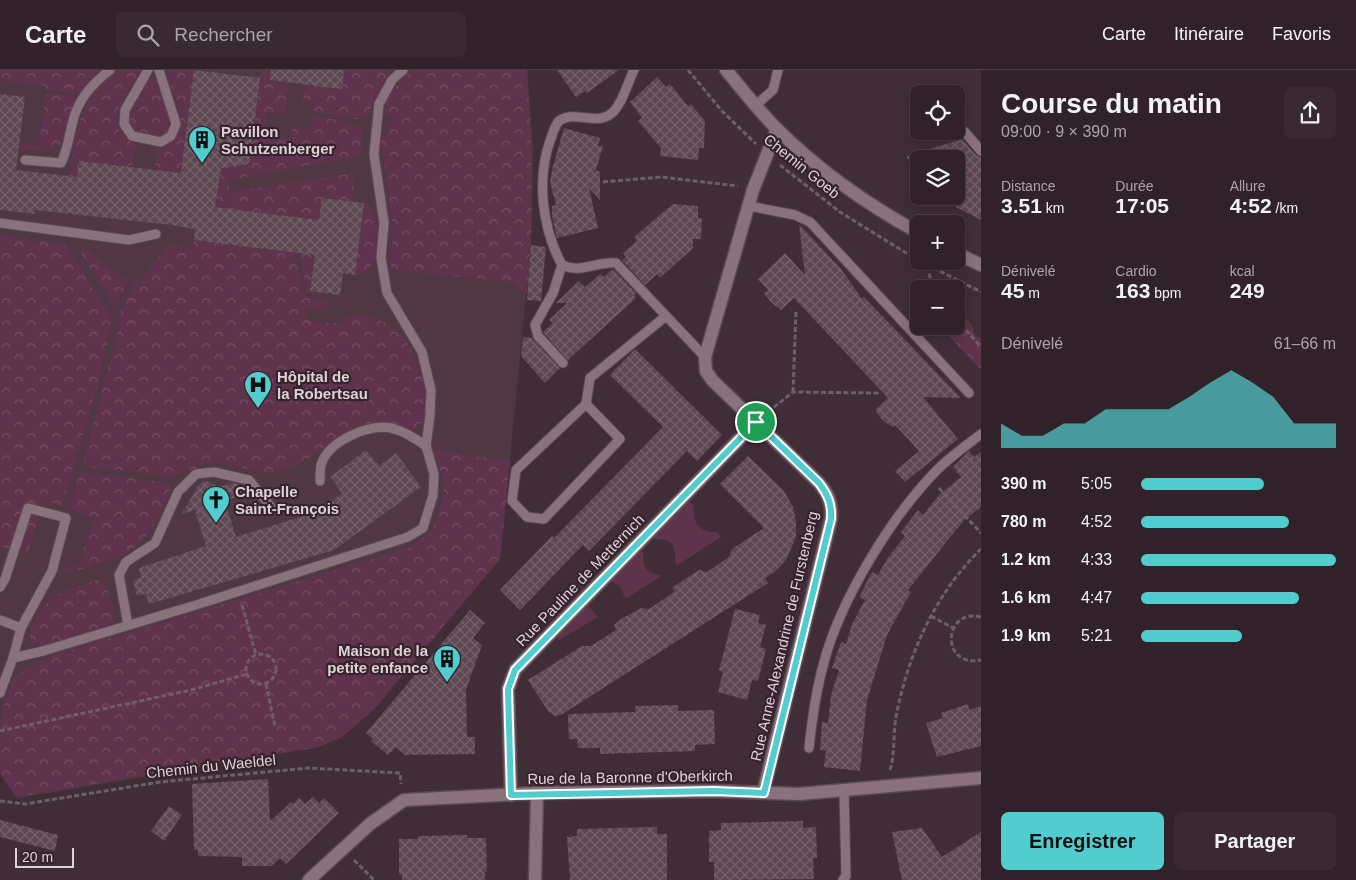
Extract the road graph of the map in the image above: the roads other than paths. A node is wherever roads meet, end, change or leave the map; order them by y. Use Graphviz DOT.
graph roads {
  1 [pos="110,70"];
  2 [pos="148,70"];
  3 [pos="159,70"];
  4 [pos="403,70"];
  5 [pos="634,70"];
  6 [pos="726,70"];
  7 [pos="778,70"];
  8 [pos="756,105"];
  9 [pos="777,129"];
  10 [pos="965,132"];
  11 [pos="981,151"];
  12 [pos="25,160"];
  13 [pos="749,206"];
  14 [pos="0,223"];
  15 [pos="910,228"];
  16 [pos="156,234"];
  17 [pos="965,257"];
  18 [pos="562,265"];
  19 [pos="981,265"];
  20 [pos="666,316"];
  21 [pos="705,356"];
  22 [pos="563,363"];
  23 [pos="969,393"];
  24 [pos="586,404"];
  25 [pos="756,422"];
  26 [pos="981,434"];
  27 [pos="426,446"];
  28 [pos="320,481"];
  29 [pos="271,507"];
  30 [pos="0,586"];
  31 [pos="0,620"];
  32 [pos="128,625"];
  33 [pos="21,628"];
  34 [pos="13,658"];
  35 [pos="0,693"];
  36 [pos="809,748"];
  37 [pos="981,778"];
  38 [pos="844,791"];
  39 [pos="537,793"];
  40 [pos="764,793"];
  41 [pos="511,795"];
  42 [pos="309,880"];
  43 [pos="535,880"];
  44 [pos="843,880"];
  1 -- 12 [label="lane"];
  2 -- 3 [label="lane"];
  4 -- 27 [label="lane"];
  5 -- 18 [label="lane"];
  6 -- 8 [label="street"];
  7 -- 8 [label="lane"];
  8 -- 9 [label="street"];
  9 -- 13 [label="street"];
  9 -- 15 [label="street"];
  10 -- 11 [label="lane"];
  13 -- 21 [label="street"];
  13 -- 23 [label="lane"];
  14 -- 16 [label="lane"];
  17 -- 19 [label="street"];
  18 -- 20 [label="lane"];
  18 -- 22 [label="lane"];
  20 -- 21 [label="lane"];
  20 -- 24 [label="lane"];
  21 -- 25 [label="street, Rue Anne-Alexandrine de Furstenberg"];
  24 -- 24 [label="lane"];
  25 -- 40 [label="street, Rue Anne-Alexandrine de Furstenberg"];
  25 -- 41 [label="street, Rue Pauline de Metternich"];
  26 -- 36 [label="lane"];
  27 -- 28 [label="lane"];
  27 -- 32 [label="lane"];
  29 -- 32 [label="lane"];
  30 -- 33 [label="lane"];
  31 -- 33 [label="lane"];
  32 -- 34 [label="lane"];
  33 -- 34 [label="lane"];
  34 -- 35 [label="lane"];
  37 -- 38 [label="street, Rue de la Baronne d'Oberkirch"];
  38 -- 40 [label="street, Rue de la Baronne d'Oberkirch"];
  38 -- 44 [label="lane"];
  39 -- 40 [label="street, Rue de la Baronne d'Oberkirch"];
  39 -- 41 [label="street, Rue de la Baronne d'Oberkirch"];
  39 -- 43 [label="street"];
  41 -- 42 [label="street, Rue de la Baronne d'Oberkirch"];
}
